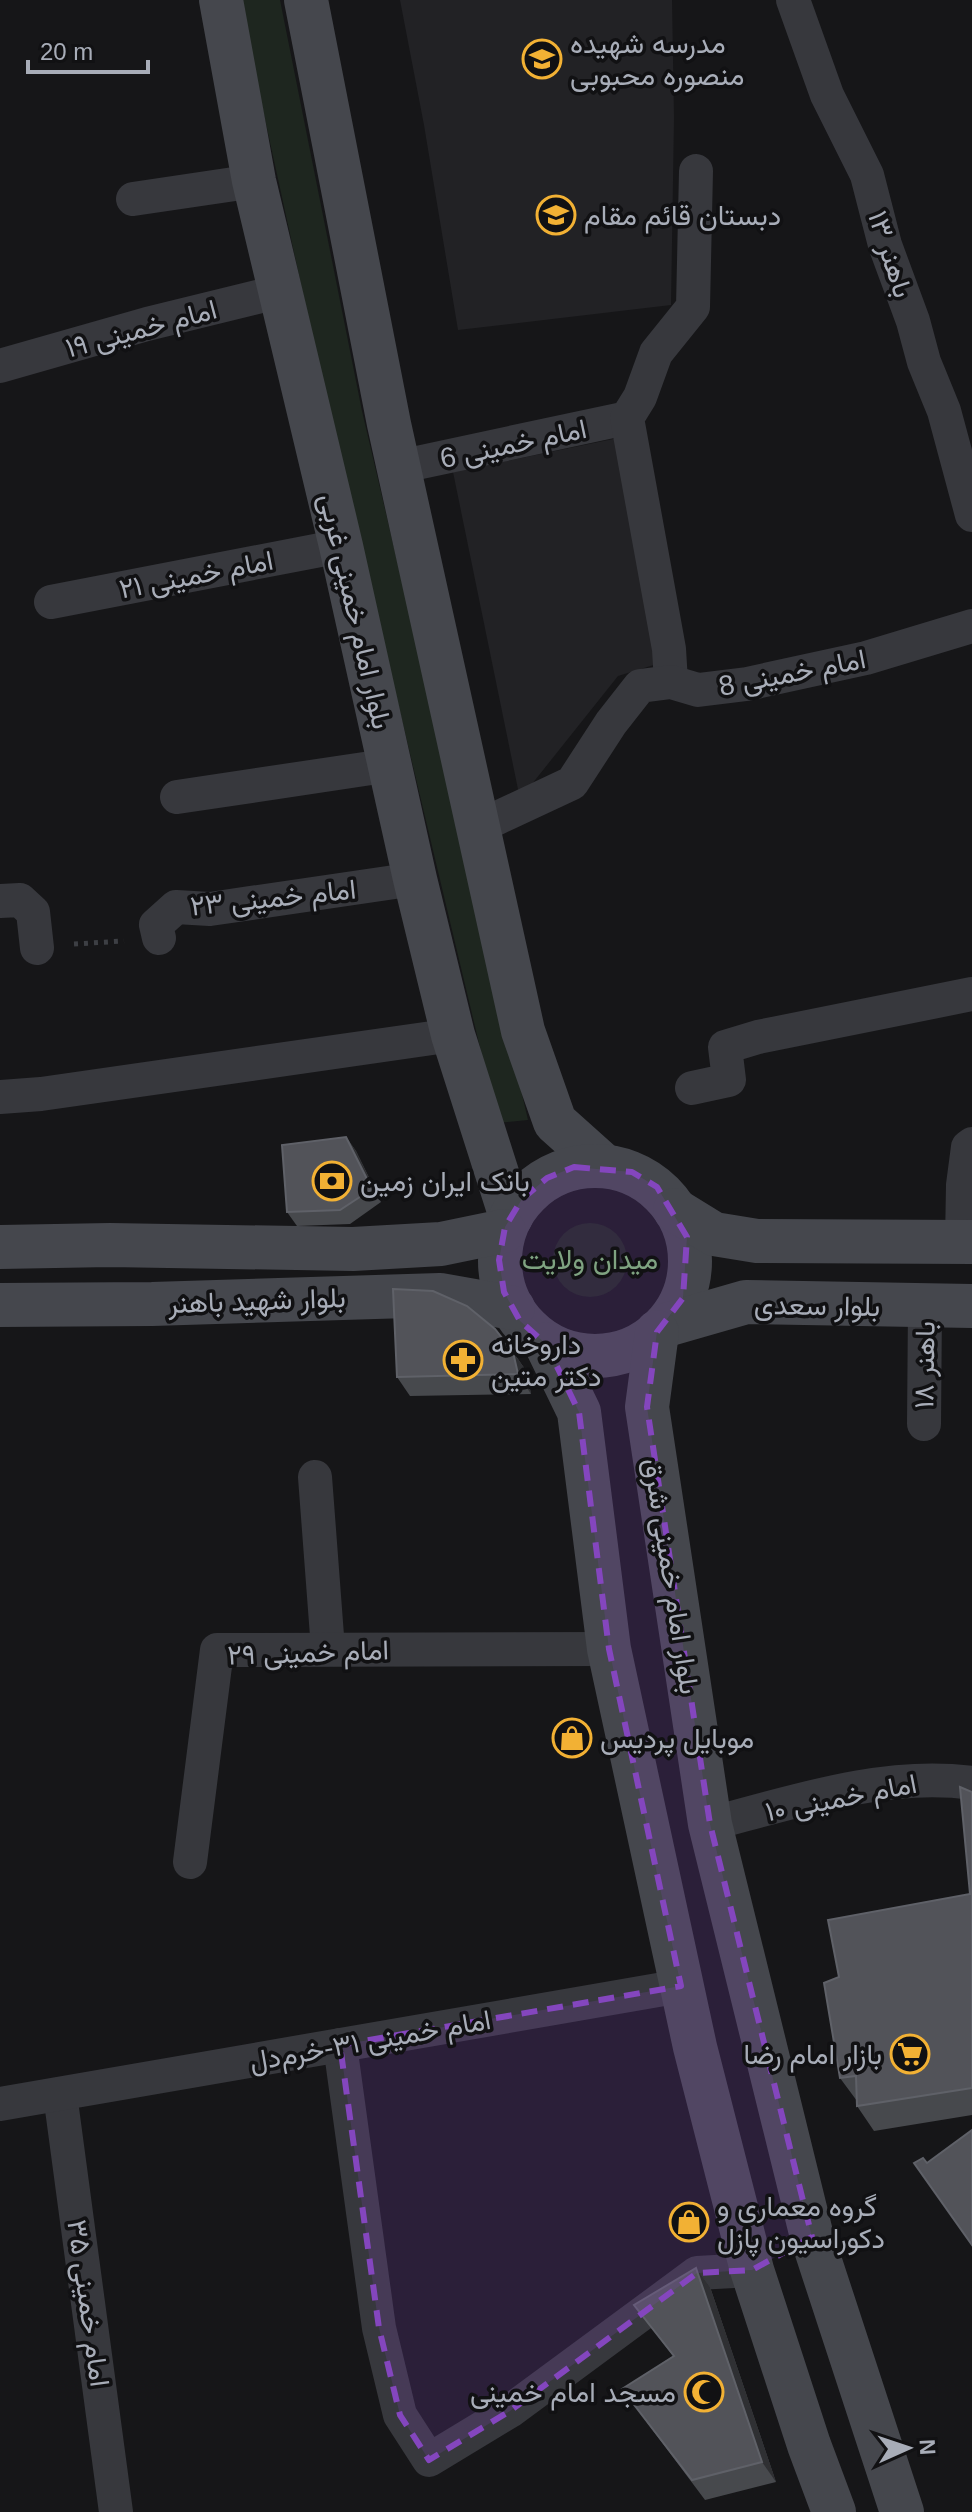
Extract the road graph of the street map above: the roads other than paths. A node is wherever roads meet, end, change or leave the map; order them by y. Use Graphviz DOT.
graph roads {
  1 [pos="221,0"];
  2 [pos="306,0"];
  3 [pos="793,0"];
  4 [pos="696,171"];
  5 [pos="254,181"];
  6 [pos="133,199"];
  7 [pos="282,291"];
  8 [pos="0,366"];
  9 [pos="627,418"];
  10 [pos="398,467"];
  11 [pos="972,515"];
  12 [pos="341,546"];
  13 [pos="51,602"];
  14 [pos="972,626"];
  15 [pos="671,682"];
  16 [pos="391,765"];
  17 [pos="177,797"];
  18 [pos="477,823"];
  19 [pos="415,879"];
  20 [pos="0,901"];
  21 [pos="159,938"];
  22 [pos="37,948"];
  23 [pos="972,994"];
  24 [pos="453,1035"];
  25 [pos="692,1088"];
  26 [pos="0,1097"];
  27 [pos="972,1144"];
  28 [pos="603,1165"];
  29 [pos="675,1210"];
  30 [pos="508,1224"];
  31 [pos="967,1242"];
  32 [pos="0,1247"];
  33 [pos="0,1305"];
  34 [pos="925,1306"];
  35 [pos="972,1306"];
  36 [pos="513,1308"];
  37 [pos="661,1329"];
  38 [pos="546,1344"];
  39 [pos="924,1424"];
  40 [pos="315,1477"];
  41 [pos="328,1649"];
  42 [pos="609,1649"];
  43 [pos="972,1783"];
  44 [pos="710,1824"];
  45 [pos="190,1862"];
  46 [pos="681,1986"];
  47 [pos="340,2045"];
  48 [pos="60,2094"];
  49 [pos="0,2104"];
  50 [pos="812,2237"];
  51 [pos="752,2270"];
  52 [pos="116,2512"];
  53 [pos="834,2512"];
  54 [pos="902,2512"];
  1 -- 5 [label="main road, بلوار امام خمینی غربی"];
  2 -- 10 [label="main road"];
  3 -- 11 [label="street, باهنر ۱۳"];
  4 -- 9 [label="street"];
  5 -- 6 [label="street"];
  5 -- 7 [label="main road, بلوار امام خمینی غربی"];
  7 -- 8 [label="street, امام خمینی ۱۹"];
  7 -- 12 [label="main road, بلوار امام خمینی غربی"];
  9 -- 10 [label="street, امام خمینی 6"];
  9 -- 15 [label="street"];
  10 -- 18 [label="main road"];
  12 -- 13 [label="street, امام خمینی ۲۱"];
  12 -- 16 [label="main road, بلوار امام خمینی غربی"];
  14 -- 15 [label="street, امام خمینی 8"];
  15 -- 18 [label="street, امام خمینی 8"];
  16 -- 17 [label="street"];
  16 -- 19 [label="main road, بلوار امام خمینی غربی"];
  18 -- 28 [label="main road"];
  19 -- 21 [label="street, امام خمینی ۲۳"];
  19 -- 24 [label="main road, بلوار امام خمینی غربی"];
  20 -- 22 [label="street"];
  23 -- 25 [label="street"];
  24 -- 26 [label="street"];
  24 -- 30 [label="main road, بلوار امام خمینی غربی"];
  27 -- 31 [label="street"];
  28 -- 29 [label="main road"];
  28 -- 30 [label="main road"];
  29 -- 31 [label="main road"];
  29 -- 37 [label="main road"];
  30 -- 32 [label="main road, بلوار شهید باهنر"];
  30 -- 36 [label="main road"];
  33 -- 36 [label="main road, بلوار شهید باهنر"];
  34 -- 35 [label="main road, بلوار سعدی"];
  34 -- 37 [label="main road, بلوار سعدی"];
  34 -- 39 [label="street, باهنر ۱۸"];
  36 -- 38 [label="main road"];
  37 -- 38 [label="main road"];
  37 -- 44 [label="main road, بلوار امام خمینی شرق"];
  38 -- 42 [label="main road"];
  40 -- 41 [label="street"];
  41 -- 42 [label="street, امام خمینی ۲۹"];
  41 -- 45 [label="street, امام خمینی ۲۹"];
  42 -- 46 [label="main road"];
  43 -- 44 [label="street, امام خمینی ۱۰"];
  44 -- 50 [label="main road, بلوار امام خمینی شرق"];
  46 -- 47 [label="street, امام خمینی ۳۱-خرم‌دل"];
  46 -- 51 [label="main road"];
  47 -- 48 [label="street, امام خمینی ۳۱-خرم‌دل"];
  47 -- 51 [label="street"];
  48 -- 49 [label="street, امام خمینی ۳۱-خرم‌دل"];
  48 -- 52 [label="street, امام خمینی ۳۵"];
  50 -- 51 [label="main road"];
  50 -- 54 [label="main road, بلوار امام خمینی شرق"];
  51 -- 53 [label="main road"];
}
